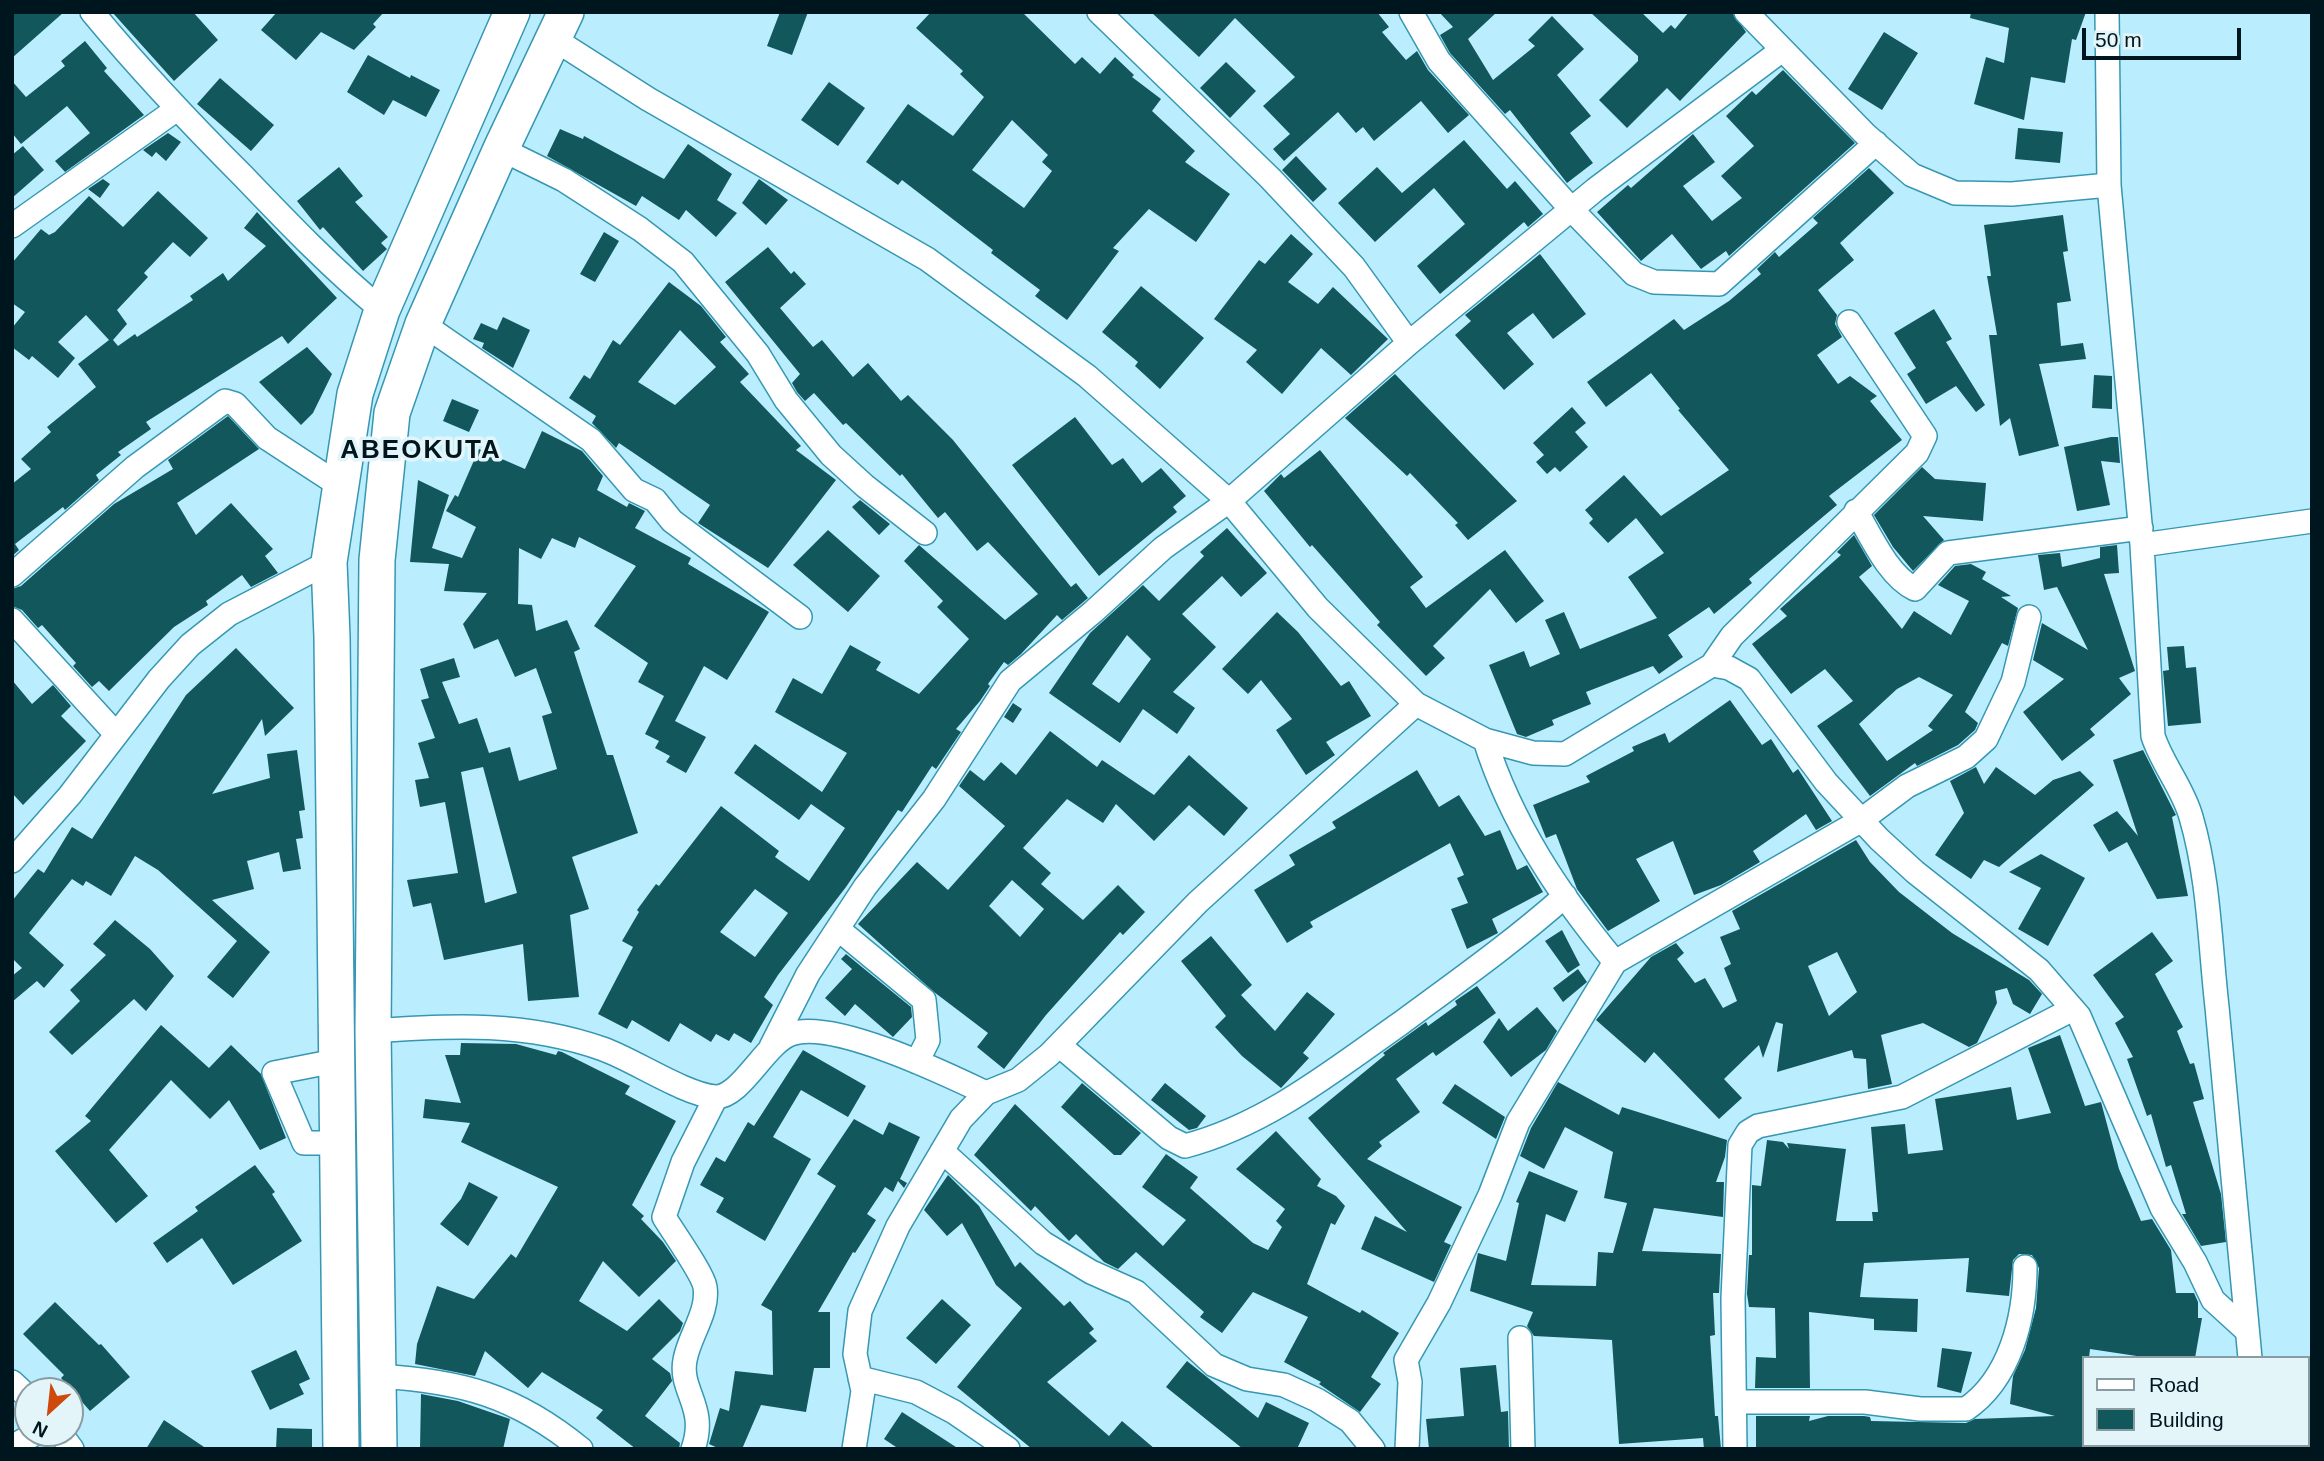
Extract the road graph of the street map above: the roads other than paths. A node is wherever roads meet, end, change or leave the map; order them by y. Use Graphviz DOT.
graph roads {
  1 [pos="92,12"];
  2 [pos="512,12"];
  3 [pos="1099,12"];
  4 [pos="1411,12"];
  5 [pos="1746,12"];
  6 [pos="2107,12"];
  7 [pos="560,26"];
  8 [pos="1782,50"];
  9 [pos="177,108"];
  10 [pos="1876,143"];
  11 [pos="501,149"];
  12 [pos="2109,185"];
  13 [pos="1572,210"];
  14 [pos="12,226"];
  15 [pos="382,310"];
  16 [pos="1849,322"];
  17 [pos="423,324"];
  18 [pos="1409,343"];
  19 [pos="339,485"];
  20 [pos="1229,501"];
  21 [pos="1856,511"];
  22 [pos="2312,521"];
  23 [pos="925,533"];
  24 [pos="2141,536"];
  25 [pos="329,562"];
  26 [pos="12,575"];
  27 [pos="800,617"];
  28 [pos="2029,617"];
  29 [pos="12,620"];
  30 [pos="1712,665"];
  31 [pos="1416,704"];
  32 [pos="116,734"];
  33 [pos="1485,740"];
  34 [pos="1860,821"];
  35 [pos="12,861"];
  36 [pos="1565,896"];
  37 [pos="838,929"];
  38 [pos="1615,962"];
  39 [pos="2073,1009"];
  40 [pos="373,1031"];
  41 [pos="1059,1045"];
  42 [pos="771,1047"];
  43 [pos="335,1061"];
  44 [pos="917,1062"];
  45 [pos="986,1093"];
  46 [pos="716,1097"];
  47 [pos="337,1143"];
  48 [pos="942,1151"];
  49 [pos="2025,1268"];
  50 [pos="2247,1331"];
  51 [pos="1520,1338"];
  52 [pos="2249,1356"];
  53 [pos="378,1376"];
  54 [pos="860,1378"];
  55 [pos="1735,1402"];
  56 [pos="341,1449"];
  57 [pos="379,1449"];
  58 [pos="580,1449"];
  59 [pos="693,1449"];
  60 [pos="854,1449"];
  61 [pos="1009,1449"];
  62 [pos="1373,1449"];
  63 [pos="1407,1449"];
  64 [pos="1523,1449"];
  65 [pos="1735,1449"];
  1 -- 9 [label="street"];
  2 -- 15 [label="highway"];
  3 -- 18 [label="street"];
  4 -- 13 [label="street"];
  5 -- 8 [label="street"];
  6 -- 12 [label="street"];
  7 -- 11 [label="highway"];
  7 -- 20 [label="street"];
  8 -- 10 [label="street"];
  8 -- 13 [label="street"];
  9 -- 14 [label="street"];
  9 -- 15 [label="street"];
  10 -- 12 [label="street"];
  10 -- 13 [label="street"];
  11 -- 17 [label="highway"];
  11 -- 23 [label="street"];
  12 -- 24 [label="street"];
  13 -- 18 [label="street"];
  15 -- 19 [label="highway"];
  16 -- 21 [label="street"];
  17 -- 27 [label="street"];
  17 -- 40 [label="highway"];
  18 -- 20 [label="street"];
  19 -- 25 [label="highway"];
  19 -- 26 [label="street"];
  20 -- 31 [label="street"];
  20 -- 37 [label="street"];
  21 -- 24 [label="street"];
  21 -- 30 [label="street"];
  22 -- 24 [label="street"];
  24 -- 50 [label="street"];
  25 -- 32 [label="street"];
  25 -- 43 [label="highway"];
  28 -- 34 [label="street"];
  29 -- 32 [label="street"];
  30 -- 33 [label="street"];
  30 -- 34 [label="street"];
  31 -- 33 [label="street"];
  31 -- 41 [label="street"];
  32 -- 35 [label="street"];
  33 -- 36 [label="street"];
  34 -- 38 [label="street"];
  34 -- 39 [label="street"];
  36 -- 38 [label="street"];
  36 -- 41 [label="street"];
  37 -- 42 [label="street"];
  37 -- 44 [label="street"];
  38 -- 63 [label="street"];
  39 -- 50 [label="street"];
  39 -- 55 [label="street"];
  40 -- 46 [label="street"];
  40 -- 53 [label="highway"];
  41 -- 45 [label="street"];
  42 -- 44 [label="street"];
  42 -- 46 [label="street"];
  43 -- 47 [label="highway"];
  43 -- 47 [label="street"];
  44 -- 45 [label="street"];
  45 -- 48 [label="street"];
  46 -- 59 [label="street"];
  47 -- 56 [label="highway"];
  48 -- 54 [label="street"];
  48 -- 62 [label="street"];
  49 -- 55 [label="street"];
  50 -- 52 [label="street"];
  51 -- 64 [label="street"];
  53 -- 57 [label="highway"];
  53 -- 58 [label="street"];
  54 -- 60 [label="street"];
  54 -- 61 [label="street"];
  55 -- 65 [label="street"];
}
